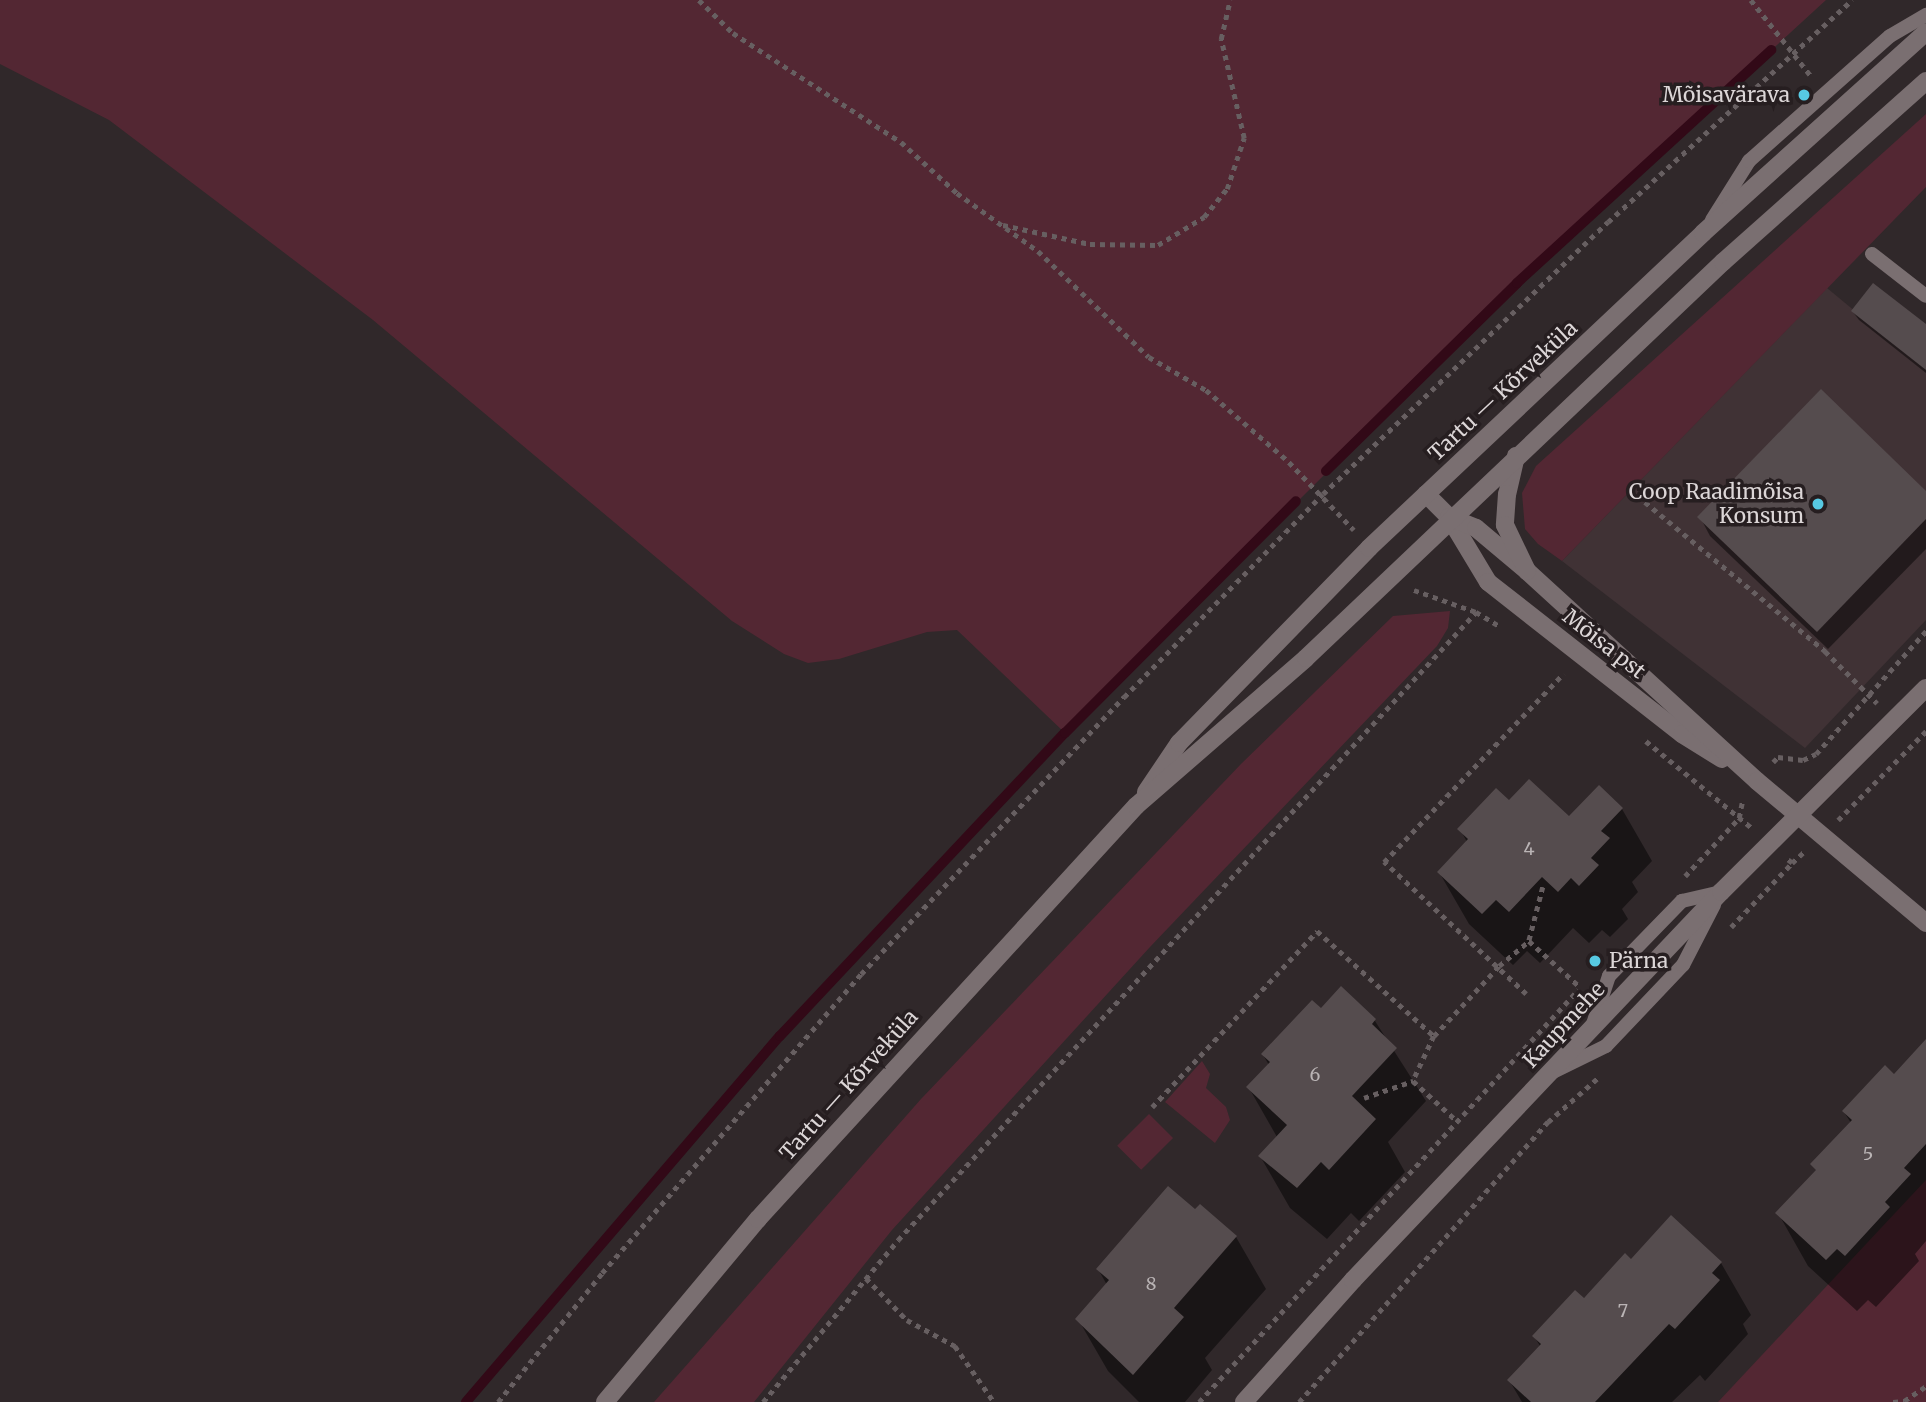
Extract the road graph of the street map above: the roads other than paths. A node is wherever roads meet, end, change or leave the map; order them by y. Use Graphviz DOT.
graph roads {
  1 [pos="1926,15"];
  2 [pos="1926,32"];
  3 [pos="1926,81"];
  4 [pos="1703,233"];
  5 [pos="1872,254"];
  6 [pos="1926,296"];
  7 [pos="1516,456"];
  8 [pos="1426,494"];
  9 [pos="1449,517"];
  10 [pos="1527,571"];
  11 [pos="1926,688"];
  12 [pos="1757,781"];
  13 [pos="1136,806"];
  14 [pos="1797,814"];
  15 [pos="1721,892"];
  16 [pos="1926,923"];
  17 [pos="1548,1074"];
  18 [pos="605,1402"];
  19 [pos="1244,1402"];
  1 -- 4 [label="lane"];
  2 -- 4 [label="main road, Tartu — Kõrveküla"];
  3 -- 7 [label="main road, Tartu — Kõrveküla"];
  4 -- 8 [label="main road, Tartu — Kõrveküla"];
  5 -- 6 [label="lane"];
  7 -- 9 [label="main road, Tartu — Kõrveküla"];
  7 -- 10 [label="main road"];
  8 -- 9 [label="main road, Mõisa pst"];
  8 -- 13 [label="main road, Tartu — Kõrveküla"];
  9 -- 10 [label="main road, Mõisa pst"];
  9 -- 12 [label="main road, Mõisa pst"];
  9 -- 13 [label="main road, Tartu — Kõrveküla"];
  10 -- 12 [label="main road, Mõisa pst"];
  11 -- 14 [label="main road, Kaupmehe"];
  12 -- 14 [label="main road, Mõisa pst"];
  13 -- 18 [label="main road, Tartu — Kõrveküla"];
  14 -- 15 [label="main road, Kaupmehe"];
  14 -- 16 [label="main road, Mõisa pst"];
  15 -- 17 [label="main road, Kaupmehe"];
  15 -- 17 [label="lane"];
  17 -- 19 [label="main road, Kaupmehe"];
}
